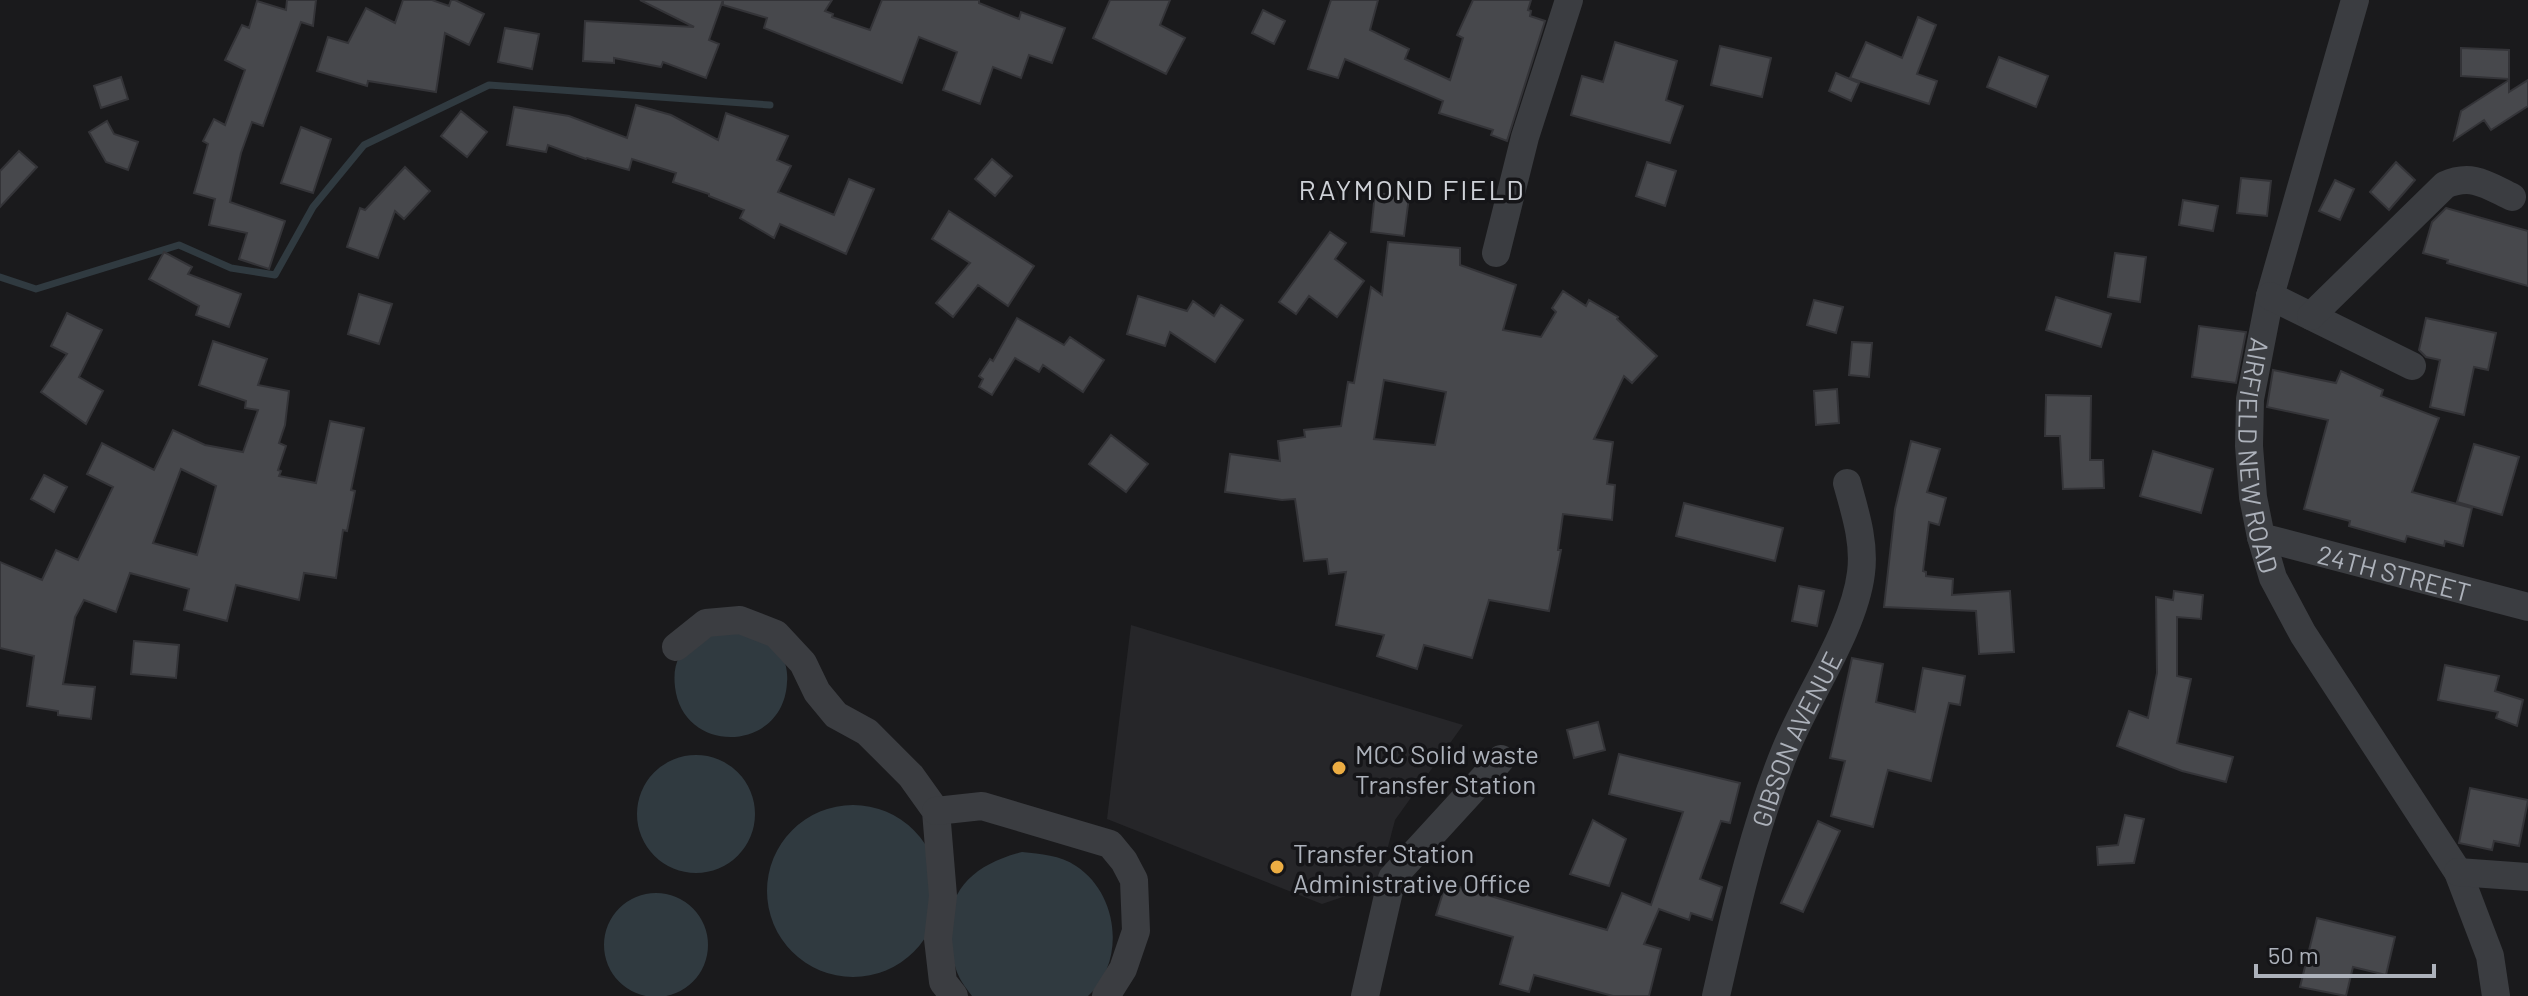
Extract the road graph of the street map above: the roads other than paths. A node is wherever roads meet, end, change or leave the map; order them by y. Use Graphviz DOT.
graph roads {
  1 [pos="1569,0"];
  2 [pos="2355,0"];
  3 [pos="2512,197"];
  4 [pos="1496,253"];
  5 [pos="2270,296"];
  6 [pos="2311,316"];
  7 [pos="2412,366"];
  8 [pos="1847,483"];
  9 [pos="2261,537"];
  10 [pos="2528,607"];
  11 [pos="676,647"];
  12 [pos="1501,759"];
  13 [pos="936,811"];
  14 [pos="2458,872"];
  15 [pos="2528,877"];
  16 [pos="954,996"];
  17 [pos="1106,996"];
  18 [pos="1365,996"];
  19 [pos="1716,996"];
  20 [pos="2496,996"];
  1 -- 4 [label="street"];
  2 -- 5 [label="street, AIRFIELD NEW ROAD"];
  3 -- 6 [label="street"];
  5 -- 6 [label="street"];
  5 -- 9 [label="street, AIRFIELD NEW ROAD"];
  6 -- 7 [label="street"];
  8 -- 19 [label="street, GIBSON AVENUE"];
  9 -- 10 [label="street, 24TH STREET"];
  9 -- 14 [label="street, AIRFIELD NEW ROAD"];
  11 -- 13 [label="street"];
  12 -- 18 [label="street"];
  13 -- 16 [label="street"];
  13 -- 17 [label="street"];
  14 -- 15 [label="street"];
  14 -- 20 [label="street, AIRFIELD NEW ROAD"];
}
